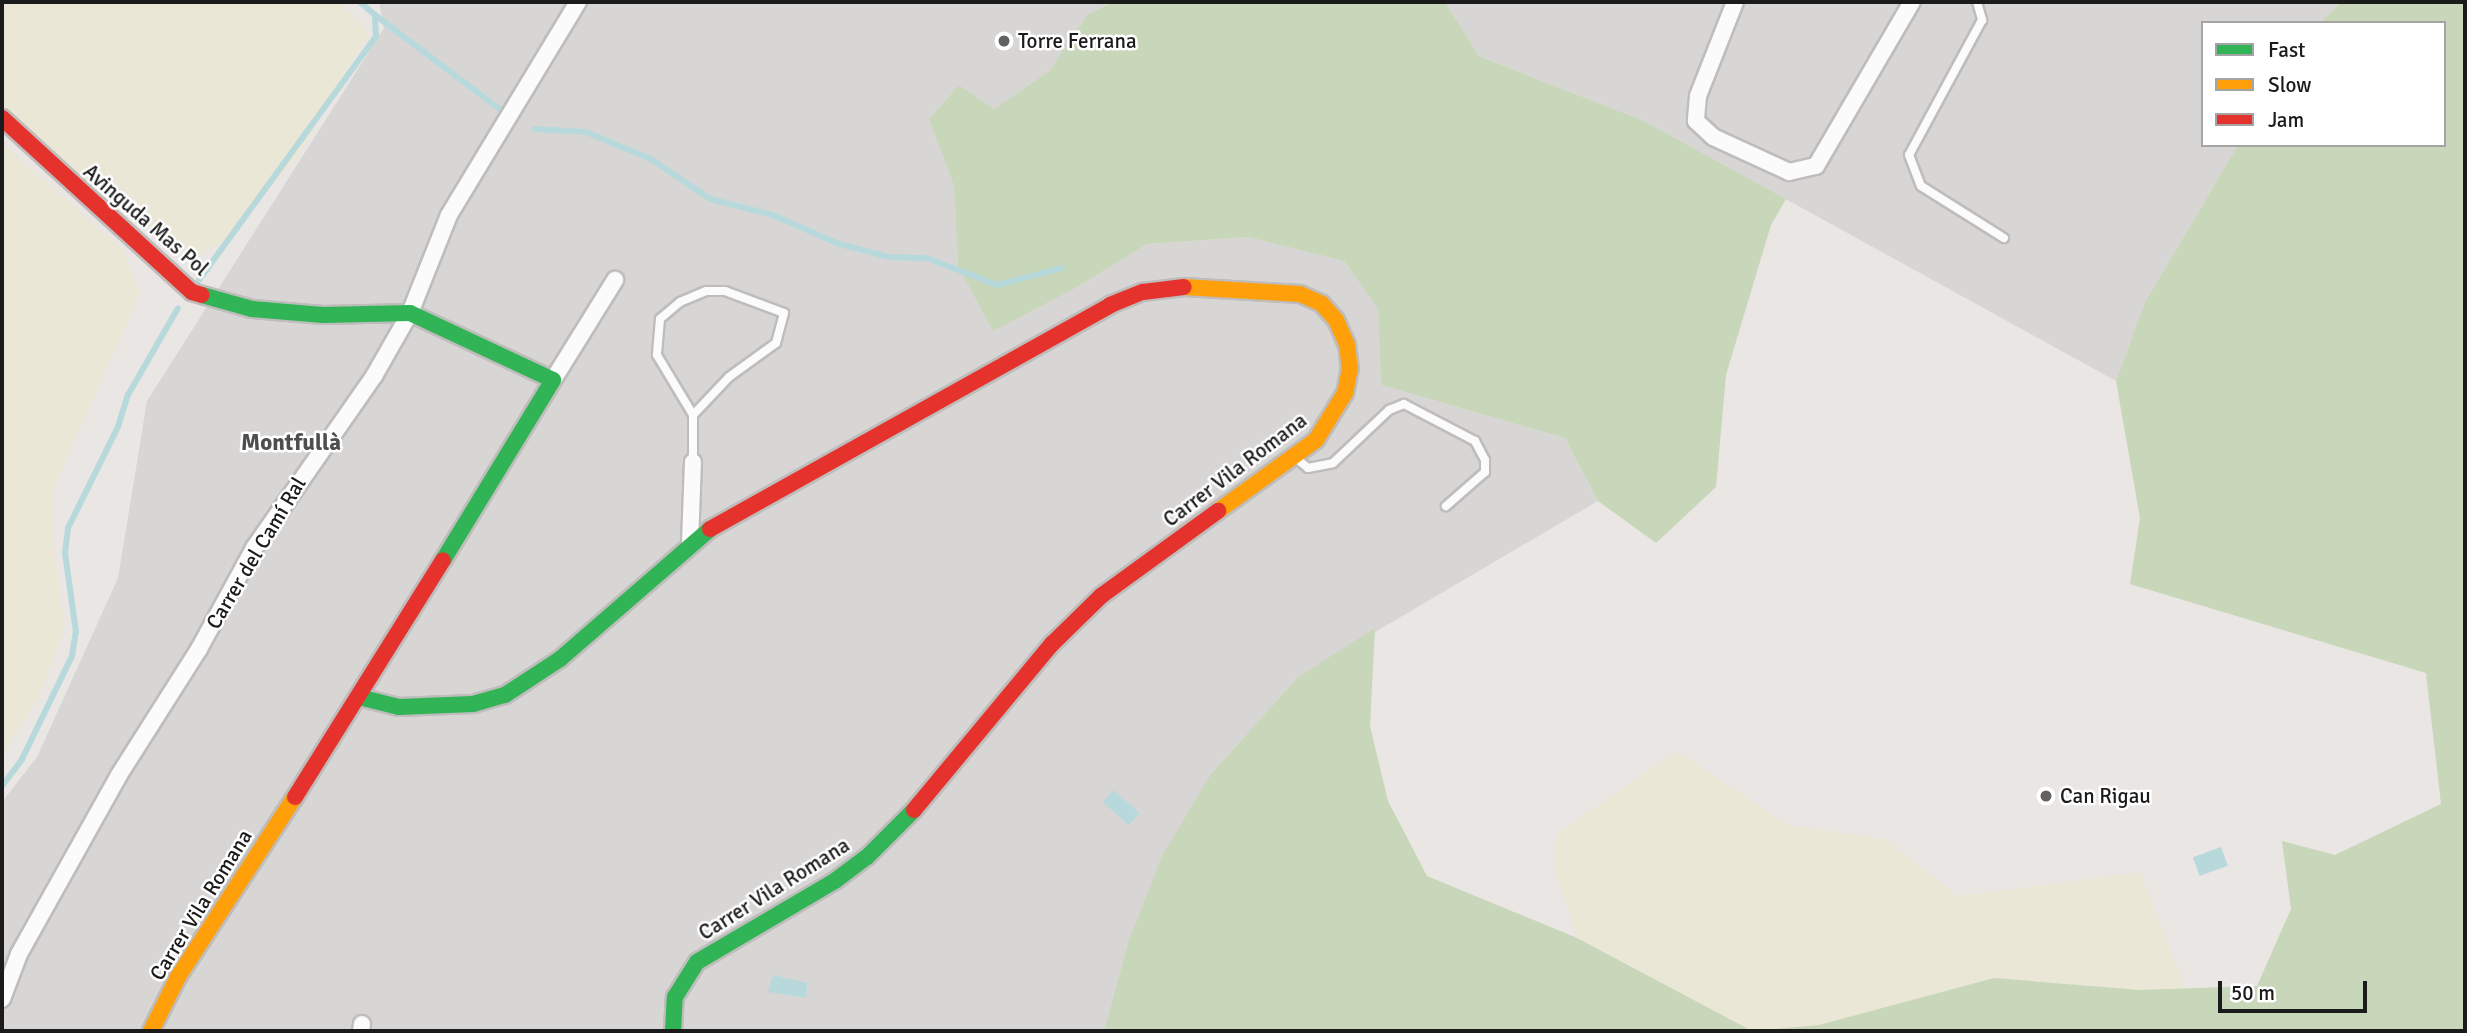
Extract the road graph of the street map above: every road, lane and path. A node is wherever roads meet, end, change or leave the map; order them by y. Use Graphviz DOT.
graph roads {
  1 [pos="578,2"];
  2 [pos="1735,2"];
  3 [pos="1912,2"];
  4 [pos="1977,2"];
  5 [pos="2,118"];
  6 [pos="2004,238"];
  7 [pos="615,280"];
  8 [pos="410,313"];
  9 [pos="553,380"];
  10 [pos="693,415"];
  11 [pos="1294,457"];
  12 [pos="693,462"];
  13 [pos="1446,506"];
  14 [pos="690,543"];
  15 [pos="359,697"];
  16 [pos="2,999"];
  17 [pos="151,1031"];
  18 [pos="673,1031"];
  1 -- 8 [label="street, Carrer del Camí Ral"];
  2 -- 3 [label="street"];
  4 -- 6 [label="lane"];
  5 -- 8 [label="street, Avinguda Mas Pol"];
  7 -- 9 [label="street, Carrer Vila Romana"];
  8 -- 9 [label="street"];
  8 -- 16 [label="street, Carrer del Camí Ral"];
  9 -- 15 [label="street, Carrer Vila Romana"];
  10 -- 10 [label="lane"];
  10 -- 12 [label="lane"];
  11 -- 13 [label="lane"];
  11 -- 14 [label="street, Carrer Vila Romana"];
  11 -- 18 [label="street, Carrer Vila Romana"];
  12 -- 14 [label="street"];
  14 -- 15 [label="street, Carrer Vila Romana"];
  15 -- 17 [label="street, Carrer Vila Romana"];
}
